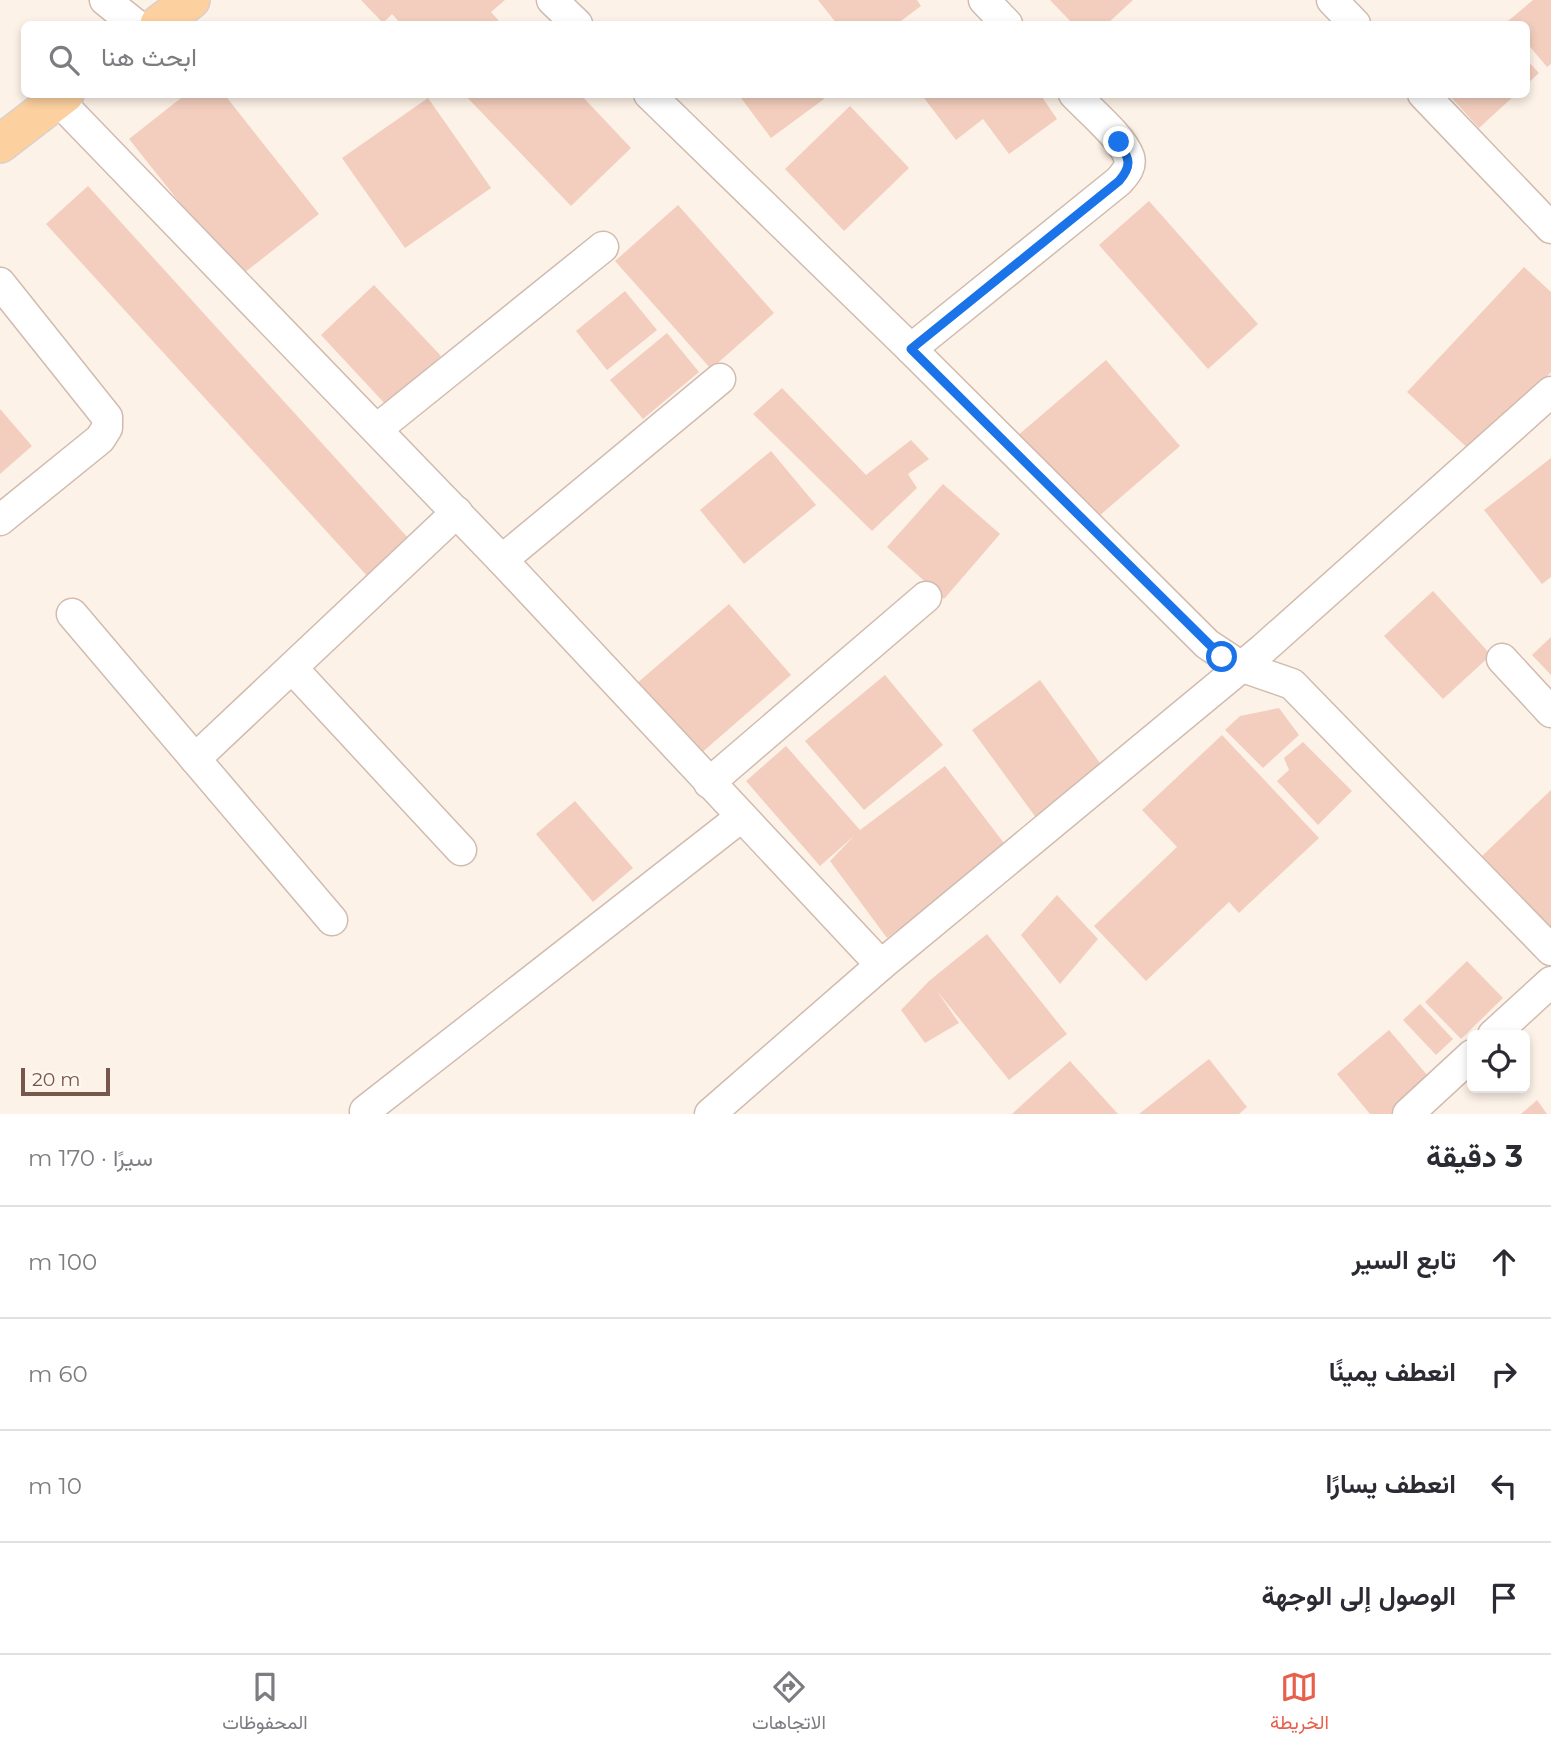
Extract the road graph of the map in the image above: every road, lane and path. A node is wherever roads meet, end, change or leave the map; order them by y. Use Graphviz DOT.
graph roads {
  1 [pos="104,0"];
  2 [pos="191,0"];
  3 [pos="552,0"];
  4 [pos="984,0"];
  5 [pos="1332,0"];
  6 [pos="131,21"];
  7 [pos="163,21"];
  8 [pos="574,21"];
  9 [pos="1004,21"];
  10 [pos="1352,21"];
  11 [pos="61,98"];
  12 [pos="63,98"];
  13 [pos="653,98"];
  14 [pos="1078,98"];
  15 [pos="1427,98"];
  16 [pos="0,144"];
  17 [pos="1551,228"];
  18 [pos="603,247"];
  19 [pos="0,283"];
  20 [pos="911,349"];
  21 [pos="720,379"];
  22 [pos="1551,392"];
  23 [pos="377,429"];
  24 [pos="457,512"];
  25 [pos="0,520"];
  26 [pos="502,560"];
  27 [pos="926,597"];
  28 [pos="72,614"];
  29 [pos="1503,659"];
  30 [pos="1240,666"];
  31 [pos="292,668"];
  32 [pos="1551,712"];
  33 [pos="195,759"];
  34 [pos="709,783"];
  35 [pos="741,817"];
  36 [pos="461,850"];
  37 [pos="332,920"];
  38 [pos="1551,950"];
  39 [pos="881,965"];
  40 [pos="1551,982"];
  41 [pos="1498,1030"];
  42 [pos="1467,1060"];
  43 [pos="365,1111"];
  44 [pos="710,1114"];
  45 [pos="1408,1114"];
  1 -- 6 [label="street"];
  2 -- 7 [label="main road"];
  3 -- 8 [label="street"];
  4 -- 9 [label="street"];
  5 -- 10 [label="street"];
  11 -- 16 [label="main road"];
  12 -- 23 [label="street"];
  13 -- 20 [label="street"];
  14 -- 20 [label="street"];
  15 -- 17 [label="street"];
  18 -- 23 [label="street"];
  19 -- 25 [label="street"];
  20 -- 30 [label="street"];
  21 -- 26 [label="street"];
  22 -- 30 [label="street"];
  23 -- 24 [label="street"];
  24 -- 26 [label="street"];
  24 -- 31 [label="street"];
  26 -- 34 [label="street"];
  27 -- 34 [label="street"];
  28 -- 33 [label="street"];
  29 -- 32 [label="street"];
  30 -- 38 [label="street"];
  30 -- 39 [label="street"];
  31 -- 33 [label="street"];
  31 -- 36 [label="street"];
  33 -- 37 [label="street"];
  34 -- 35 [label="street"];
  35 -- 39 [label="street"];
  35 -- 43 [label="street"];
  39 -- 44 [label="street"];
  40 -- 41 [label="street"];
  42 -- 45 [label="street"];
}
